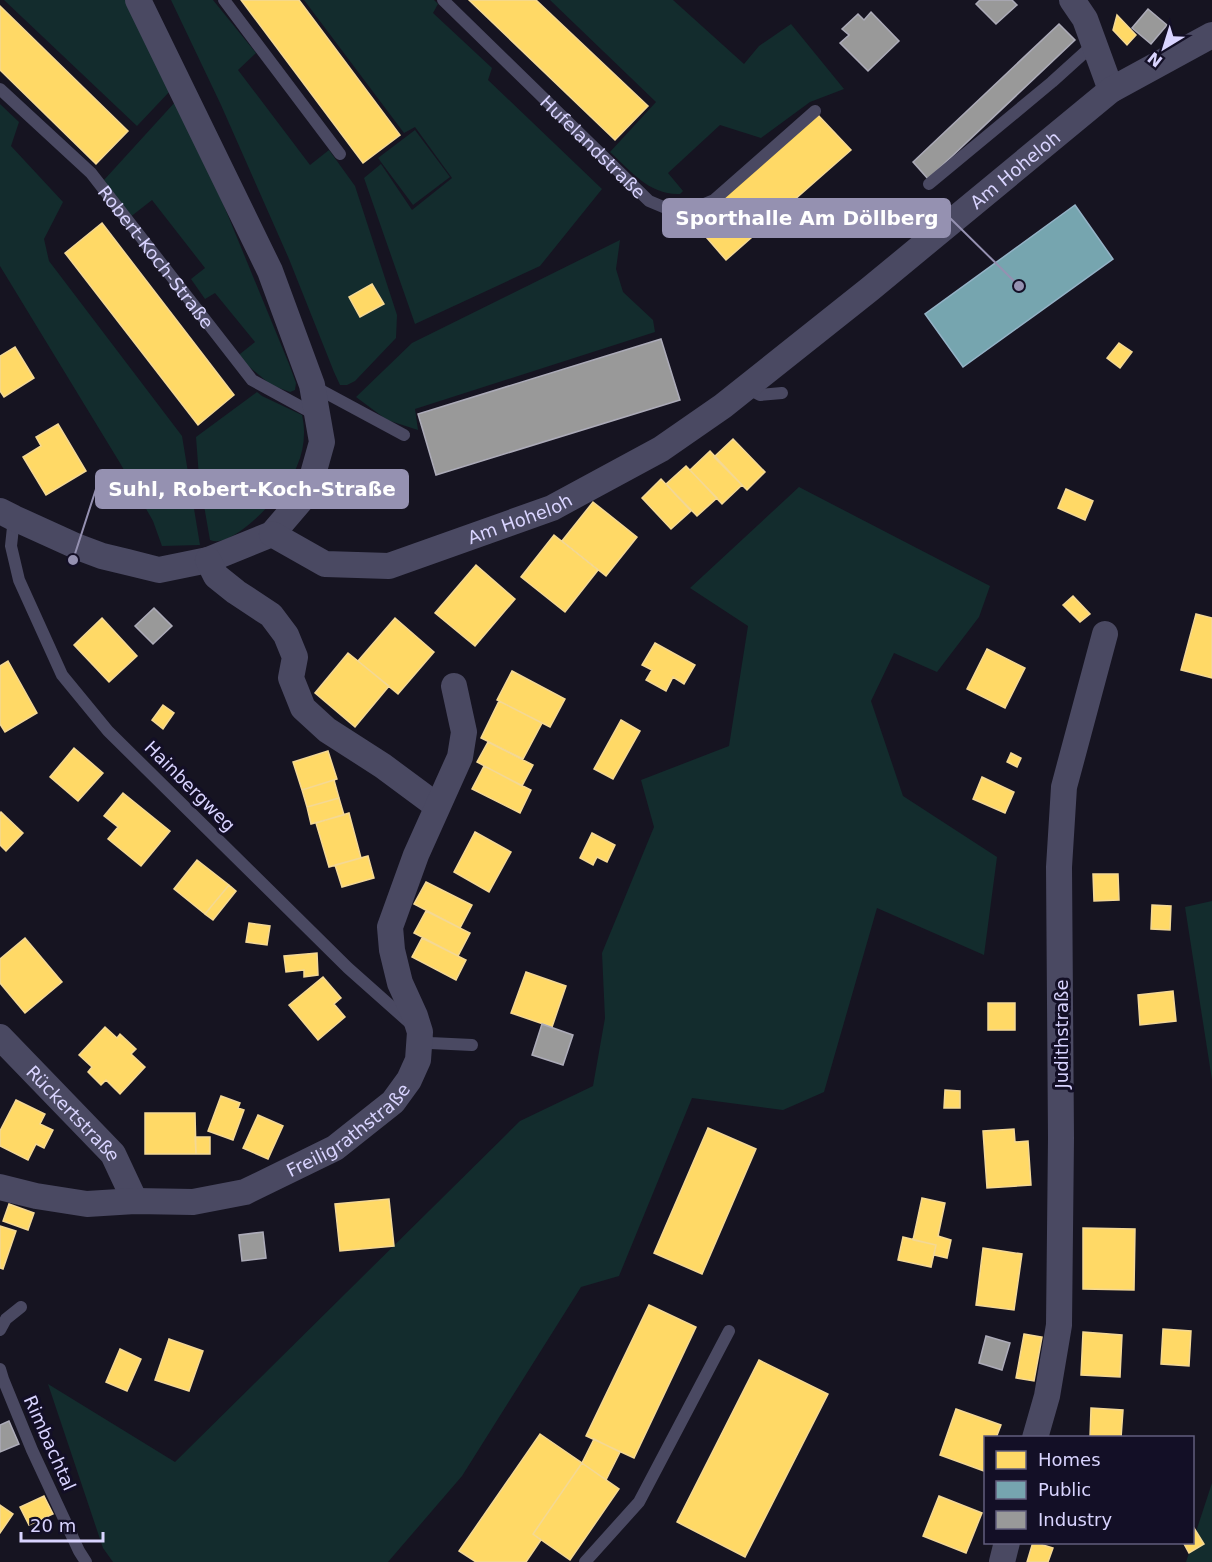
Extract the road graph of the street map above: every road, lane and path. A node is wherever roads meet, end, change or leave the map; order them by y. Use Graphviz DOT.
graph roads {
  1 [pos="138,0"];
  2 [pos="224,0"];
  3 [pos="443,0"];
  4 [pos="1072,0"];
  5 [pos="1212,35"];
  6 [pos="1094,44"];
  7 [pos="0,89"];
  8 [pos="1111,90"];
  9 [pos="815,111"];
  10 [pos="340,154"];
  11 [pos="929,184"];
  12 [pos="312,386"];
  13 [pos="745,387"];
  14 [pos="782,393"];
  15 [pos="317,416"];
  16 [pos="404,435"];
  17 [pos="7,514"];
  18 [pos="272,534"];
  19 [pos="208,560"];
  20 [pos="1105,634"];
  21 [pos="454,686"];
  22 [pos="437,806"];
  23 [pos="420,1032"];
  24 [pos="0,1037"];
  25 [pos="472,1044"];
  26 [pos="0,1187"];
  27 [pos="135,1201"];
  28 [pos="21,1307"];
  29 [pos="0,1330"];
  30 [pos="729,1331"];
  31 [pos="0,1368"];
  32 [pos="1035,1436"];
  33 [pos="1006,1544"];
  34 [pos="86,1562"];
  35 [pos="585,1562"];
  36 [pos="1002,1562"];
  1 -- 12 [label="street"];
  2 -- 10 [label="lane"];
  3 -- 9 [label="lane, Hufelandstraße"];
  4 -- 6 [label="street"];
  5 -- 8 [label="street, Am Hoheloh"];
  6 -- 8 [label="street"];
  6 -- 11 [label="lane"];
  7 -- 15 [label="lane, Robert-Koch-Straße"];
  8 -- 13 [label="street, Am Hoheloh"];
  12 -- 15 [label="street"];
  12 -- 16 [label="lane"];
  13 -- 14 [label="lane"];
  13 -- 18 [label="street, Am Hoheloh"];
  15 -- 18 [label="street"];
  17 -- 19 [label="street"];
  17 -- 23 [label="lane, Hainbergweg"];
  18 -- 19 [label="street"];
  19 -- 22 [label="street"];
  20 -- 32 [label="street, Judithstraße"];
  21 -- 22 [label="street, Freiligrathstraße"];
  22 -- 23 [label="street, Freiligrathstraße"];
  23 -- 25 [label="lane, Hainbergweg"];
  23 -- 27 [label="street, Freiligrathstraße"];
  24 -- 27 [label="street, Rückertstraße"];
  26 -- 27 [label="street, Freiligrathstraße"];
  28 -- 29 [label="lane"];
  30 -- 35 [label="lane"];
  31 -- 34 [label="lane, Rimbachtal"];
  33 -- 36 [label="street"];
}
